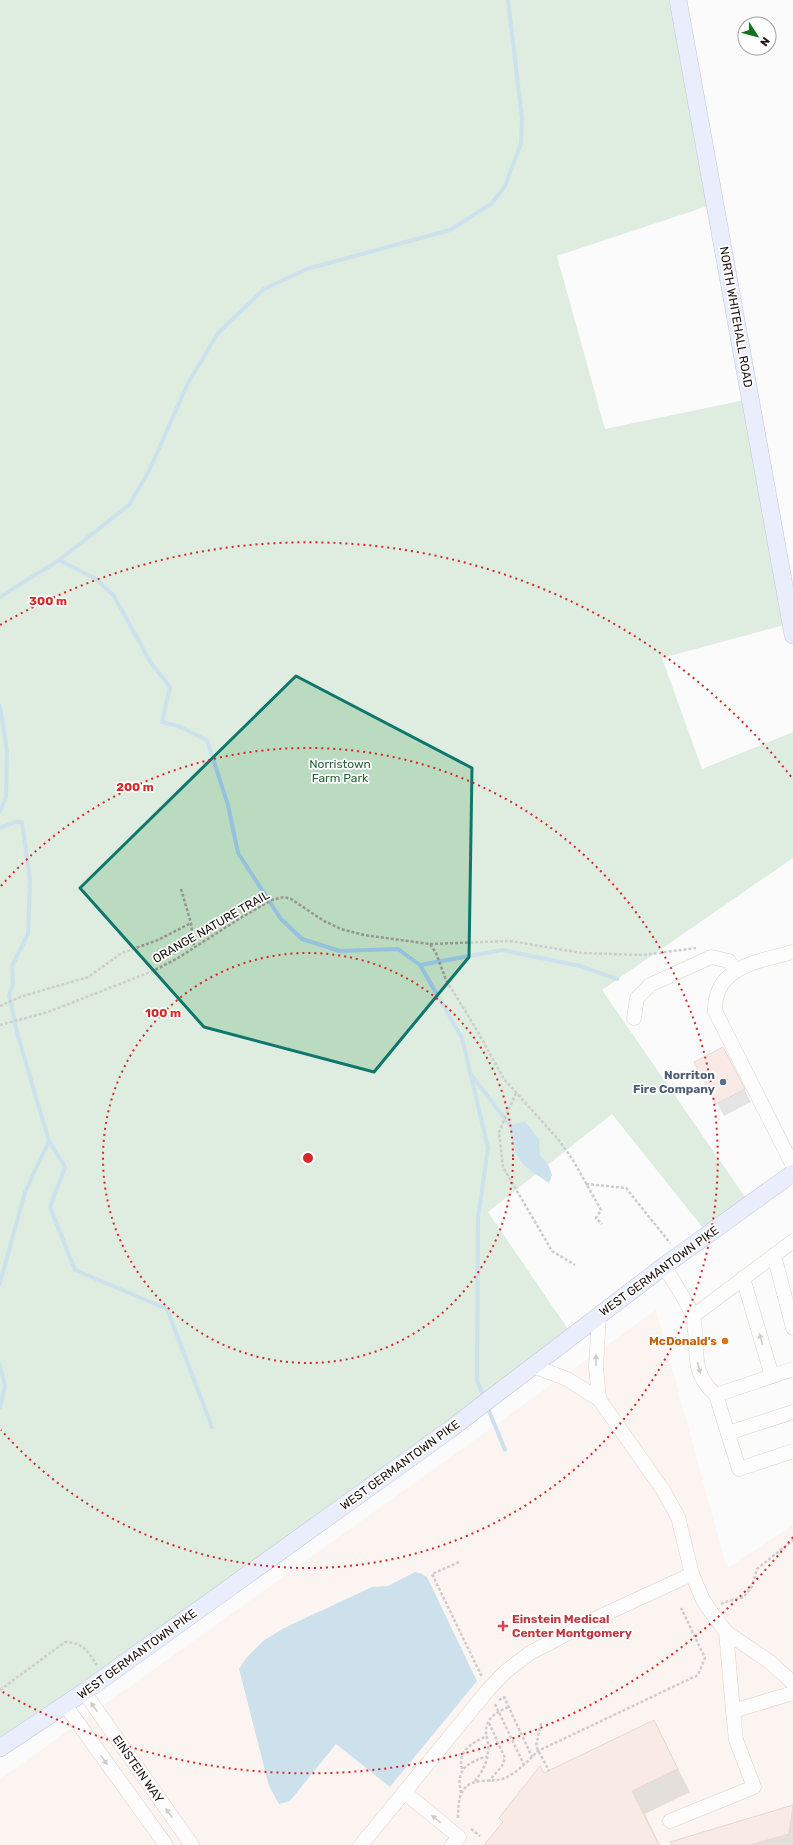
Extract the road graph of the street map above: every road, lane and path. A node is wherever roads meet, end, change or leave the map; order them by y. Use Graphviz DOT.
graph roads {
  1 [pos="678,0"];
  2 [pos="793,635"];
  3 [pos="181,889"];
  4 [pos="191,923"];
  5 [pos="430,944"];
  6 [pos="194,947"];
  7 [pos="793,952"];
  8 [pos="711,957"];
  9 [pos="735,971"];
  10 [pos="0,1006"];
  11 [pos="634,1018"];
  12 [pos="0,1025"];
  13 [pos="516,1093"];
  14 [pos="793,1166"];
  15 [pos="793,1173"];
  16 [pos="586,1184"];
  17 [pos="602,1224"];
  18 [pos="793,1241"];
  19 [pos="680,1254"];
  20 [pos="774,1255"];
  21 [pos="575,1265"];
  22 [pos="664,1266"];
  23 [pos="743,1278"];
  24 [pos="599,1315"];
  25 [pos="693,1316"];
  26 [pos="793,1328"];
  27 [pos="533,1366"];
  28 [pos="793,1369"];
  29 [pos="772,1376"];
  30 [pos="716,1395"];
  31 [pos="599,1398"];
  32 [pos="793,1412"];
  33 [pos="728,1433"];
  34 [pos="793,1451"];
  35 [pos="793,1540"];
  36 [pos="459,1562"];
  37 [pos="692,1574"];
  38 [pos="681,1608"];
  39 [pos="711,1612"];
  40 [pos="726,1632"];
  41 [pos="105,1677"];
  42 [pos="793,1683"];
  43 [pos="0,1690"];
  44 [pos="488,1690"];
  45 [pos="84,1692"];
  46 [pos="793,1693"];
  47 [pos="65,1705"];
  48 [pos="508,1707"];
  49 [pos="733,1711"];
  50 [pos="498,1712"];
  51 [pos="488,1723"];
  52 [pos="541,1723"];
  53 [pos="487,1736"];
  54 [pos="0,1748"];
  55 [pos="538,1751"];
  56 [pos="487,1757"];
  57 [pos="532,1757"];
  58 [pos="524,1764"];
  59 [pos="462,1769"];
  60 [pos="549,1771"];
  61 [pos="489,1780"];
  62 [pos="474,1781"];
  63 [pos="404,1792"];
  64 [pos="461,1794"];
  65 [pos="458,1818"];
  66 [pos="670,1821"];
  67 [pos="166,1845"];
  68 [pos="192,1845"];
  69 [pos="361,1845"];
  70 [pos="452,1845"];
  1 -- 2 [label="main road, NORTH WHITEHALL ROAD"];
  3 -- 4 [label="path"];
  4 -- 6 [label="path"];
  4 -- 10 [label="path"];
  5 -- 6 [label="path, ORANGE NATURE TRAIL"];
  5 -- 8 [label="path, ORANGE NATURE TRAIL"];
  5 -- 13 [label="path"];
  6 -- 12 [label="path, ORANGE NATURE TRAIL"];
  7 -- 9 [label="lane"];
  8 -- 9 [label="lane"];
  8 -- 11 [label="lane"];
  9 -- 14 [label="lane"];
  13 -- 16 [label="path"];
  13 -- 21 [label="path"];
  15 -- 19 [label="main road, WEST GERMANTOWN PIKE"];
  16 -- 17 [label="path"];
  16 -- 19 [label="path"];
  18 -- 20 [label="lane"];
  19 -- 22 [label="main road, WEST GERMANTOWN PIKE"];
  20 -- 23 [label="lane"];
  20 -- 26 [label="lane"];
  22 -- 24 [label="main road, WEST GERMANTOWN PIKE"];
  22 -- 25 [label="lane"];
  23 -- 25 [label="lane"];
  29 -- 23 [label="lane, one-way"];
  24 -- 27 [label="main road, WEST GERMANTOWN PIKE"];
  31 -- 24 [label="lane, one-way"];
  25 -- 30 [label="lane, one-way"];
  27 -- 31 [label="lane"];
  27 -- 41 [label="main road, WEST GERMANTOWN PIKE"];
  28 -- 29 [label="lane"];
  29 -- 30 [label="lane"];
  30 -- 33 [label="lane"];
  31 -- 37 [label="lane"];
  32 -- 33 [label="lane"];
  33 -- 34 [label="lane"];
  35 -- 39 [label="path"];
  36 -- 44 [label="path"];
  37 -- 39 [label="lane"];
  37 -- 44 [label="lane"];
  38 -- 55 [label="path"];
  39 -- 40 [label="lane"];
  40 -- 42 [label="lane"];
  40 -- 49 [label="lane"];
  41 -- 43 [label="path"];
  41 -- 45 [label="main road, WEST GERMANTOWN PIKE"];
  44 -- 63 [label="lane"];
  45 -- 47 [label="main road, WEST GERMANTOWN PIKE"];
  68 -- 45 [label="lane, EINSTEIN WAY, one-way"];
  46 -- 49 [label="lane"];
  47 -- 54 [label="main road, WEST GERMANTOWN PIKE"];
  47 -- 67 [label="lane, EINSTEIN WAY, one-way"];
  48 -- 50 [label="path"];
  48 -- 50 [label="path"];
  48 -- 57 [label="path"];
  49 -- 66 [label="lane"];
  50 -- 51 [label="path"];
  50 -- 58 [label="path"];
  51 -- 53 [label="path"];
  51 -- 61 [label="path"];
  52 -- 55 [label="path"];
  53 -- 56 [label="path"];
  53 -- 59 [label="path"];
  55 -- 57 [label="path"];
  55 -- 60 [label="path"];
  56 -- 59 [label="path"];
  56 -- 62 [label="path"];
  57 -- 58 [label="path"];
  58 -- 61 [label="path"];
  59 -- 64 [label="path"];
  61 -- 62 [label="path"];
  62 -- 64 [label="path"];
  63 -- 69 [label="lane"];
  70 -- 63 [label="lane, one-way"];
  64 -- 65 [label="path"];
}
